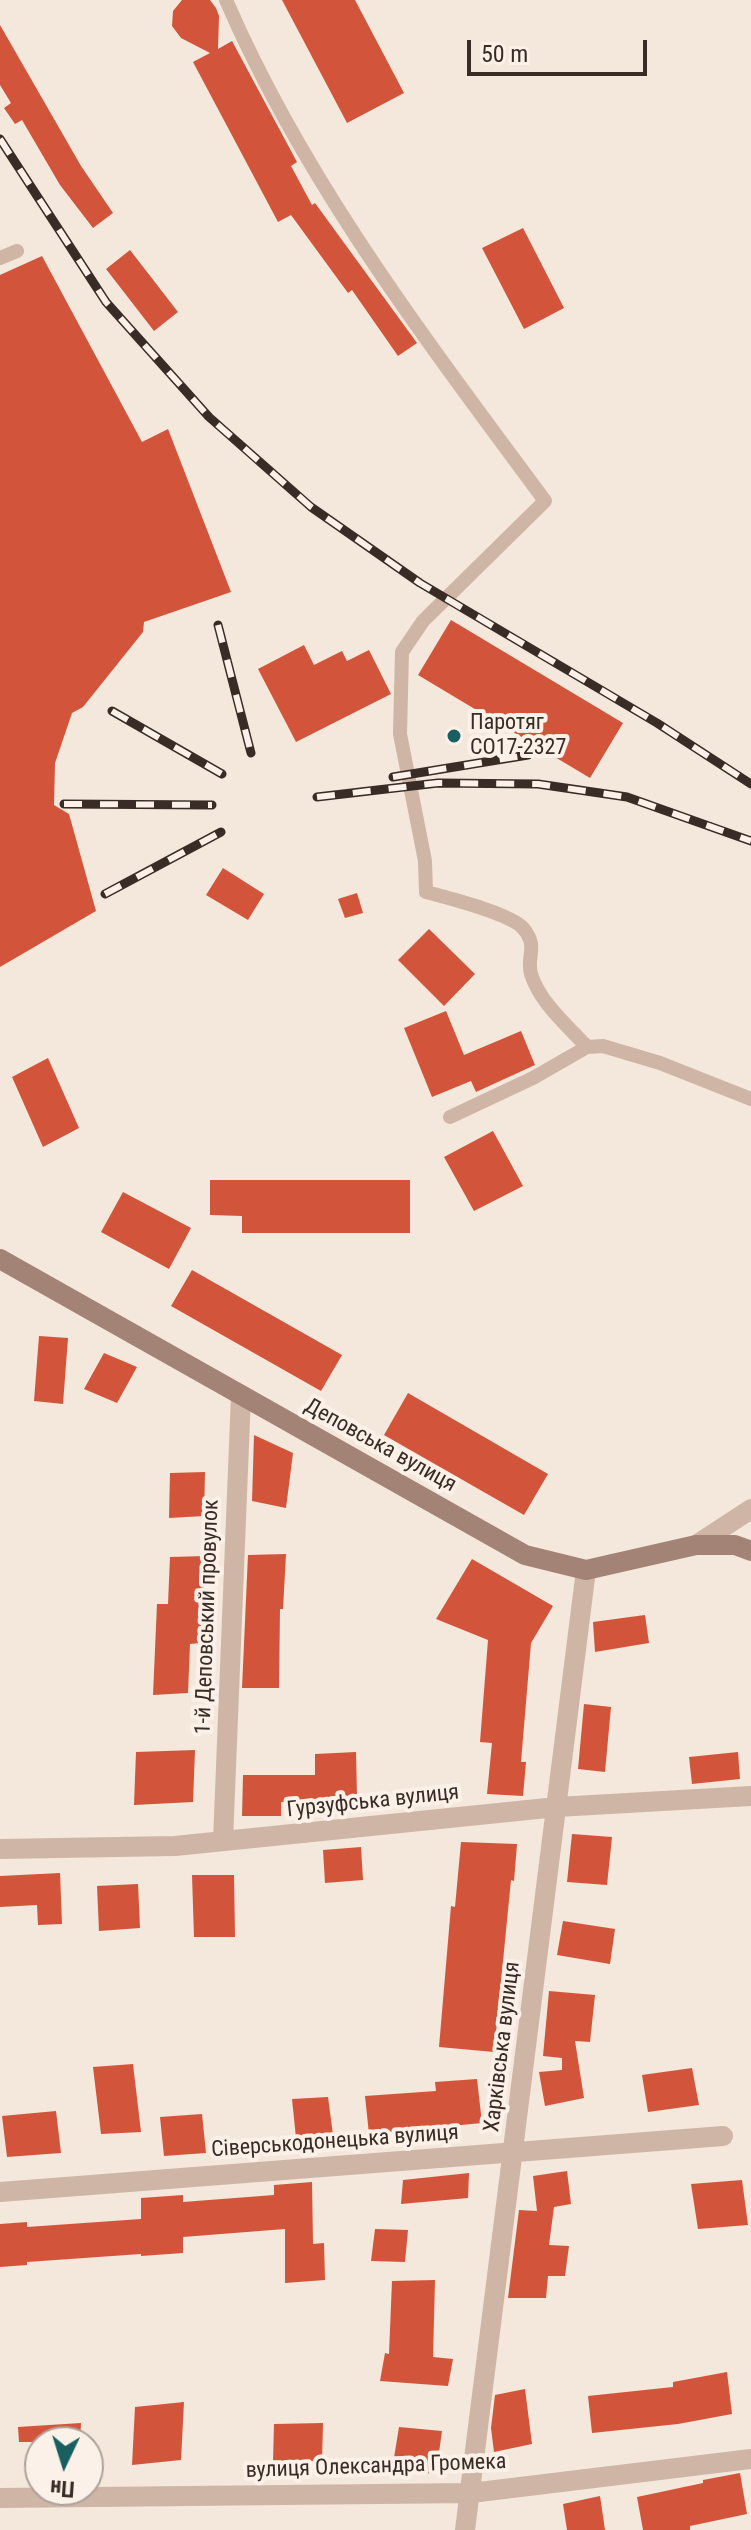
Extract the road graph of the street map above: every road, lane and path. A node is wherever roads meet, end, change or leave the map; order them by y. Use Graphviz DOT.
graph roads {
  1 [pos="226,0"];
  2 [pos="17,251"];
  3 [pos="0,258"];
  4 [pos="587,1047"];
  5 [pos="751,1099"];
  6 [pos="450,1117"];
  7 [pos="0,1259"];
  8 [pos="241,1395"];
  9 [pos="751,1509"];
  10 [pos="696,1545"];
  11 [pos="751,1551"];
  12 [pos="586,1570"];
  13 [pos="751,1796"];
  14 [pos="557,1807"];
  15 [pos="223,1841"];
  16 [pos="0,1849"];
  17 [pos="723,2136"];
  18 [pos="514,2152"];
  19 [pos="0,2192"];
  20 [pos="751,2459"];
  21 [pos="471,2493"];
  22 [pos="0,2498"];
  23 [pos="465,2530"];
  1 -- 4 [label="lane"];
  2 -- 3 [label="lane"];
  4 -- 5 [label="lane"];
  4 -- 6 [label="lane"];
  7 -- 8 [label="main road, Деповська вулиця"];
  8 -- 12 [label="main road, Деповська вулиця"];
  8 -- 15 [label="street, 1-й Деповський провулок"];
  9 -- 10 [label="street, Деповська вулиця"];
  10 -- 11 [label="main road"];
  10 -- 12 [label="main road, Деповська вулиця"];
  12 -- 14 [label="street, Харківська вулиця"];
  13 -- 14 [label="street, Гурзуфська вулиця"];
  14 -- 15 [label="street, Гурзуфська вулиця"];
  14 -- 18 [label="street, Харківська вулиця"];
  15 -- 16 [label="street, Гурзуфська вулиця"];
  17 -- 18 [label="street, Сіверськодонецька вулиця"];
  18 -- 19 [label="street, Сіверськодонецька вулиця"];
  18 -- 21 [label="street, Харківська вулиця"];
  20 -- 21 [label="street, вулиця Олександра Громека"];
  21 -- 22 [label="street, вулиця Олександра Громека"];
  21 -- 23 [label="street, Харківська вулиця"];
}
